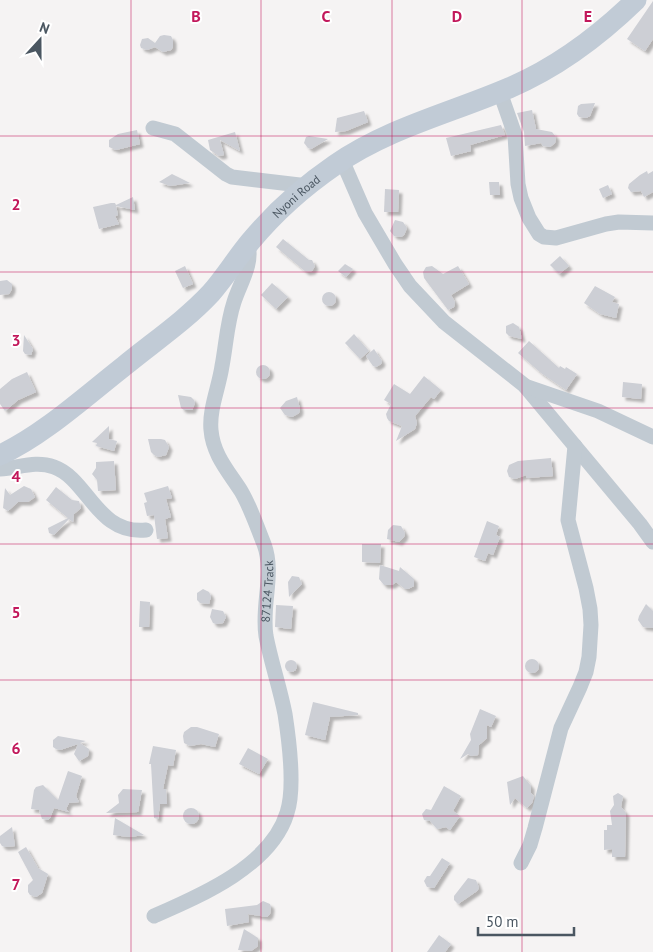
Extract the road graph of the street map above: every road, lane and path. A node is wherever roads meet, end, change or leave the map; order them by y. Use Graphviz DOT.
graph roads {
  1 [pos="636,0"];
  2 [pos="500,92"];
  3 [pos="153,128"];
  4 [pos="342,160"];
  5 [pos="308,186"];
  6 [pos="653,223"];
  7 [pos="248,244"];
  8 [pos="524,385"];
  9 [pos="653,437"];
  10 [pos="575,446"];
  11 [pos="1,457"];
  12 [pos="146,530"];
  13 [pos="653,542"];
  14 [pos="521,863"];
  15 [pos="154,916"];
  1 -- 2 [label="street, Nyoni Road"];
  2 -- 4 [label="street, Nyoni Road"];
  2 -- 6 [label="street"];
  3 -- 5 [label="street"];
  4 -- 5 [label="street, Nyoni Road"];
  4 -- 8 [label="street"];
  5 -- 7 [label="street, Nyoni Road"];
  7 -- 11 [label="street, Nyoni Road"];
  7 -- 15 [label="street, 87124 Track"];
  8 -- 9 [label="street"];
  8 -- 10 [label="street"];
  10 -- 13 [label="street"];
  10 -- 14 [label="street"];
  11 -- 12 [label="street"];
}
